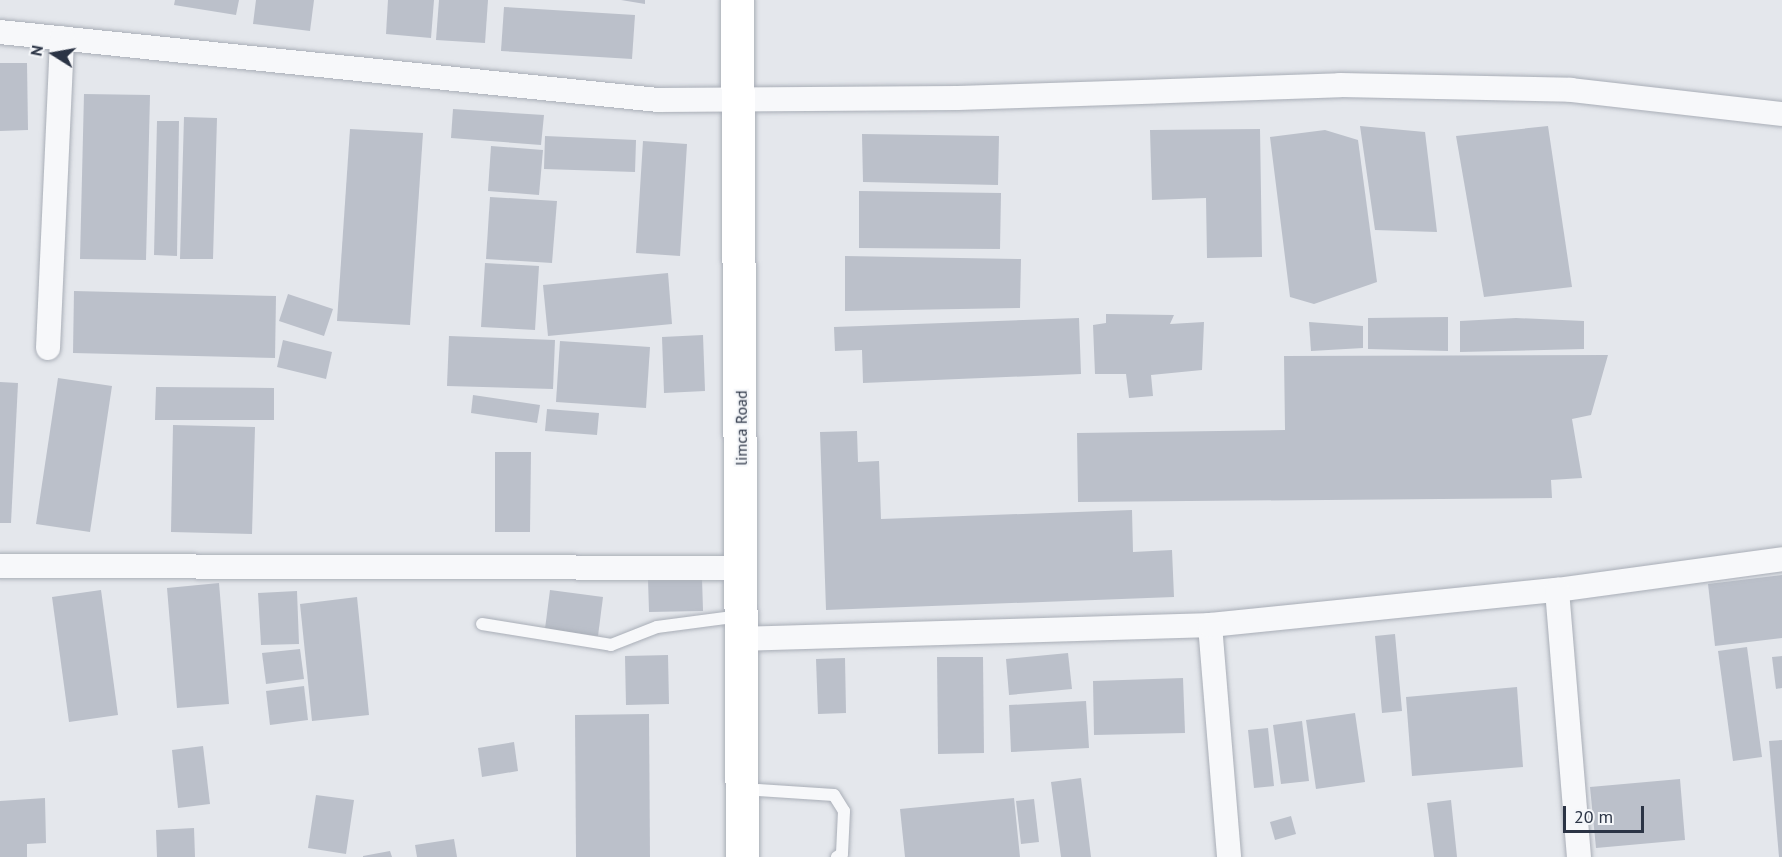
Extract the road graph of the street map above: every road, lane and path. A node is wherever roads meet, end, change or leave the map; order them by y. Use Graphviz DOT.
graph roads {
  1 [pos="737,0"];
  2 [pos="0,32"];
  3 [pos="62,38"];
  4 [pos="738,102"];
  5 [pos="1782,114"];
  6 [pos="48,348"];
  7 [pos="1782,559"];
  8 [pos="0,566"];
  9 [pos="742,568"];
  10 [pos="1557,590"];
  11 [pos="482,624"];
  12 [pos="1210,625"];
  13 [pos="741,628"];
  14 [pos="742,789"];
  15 [pos="742,857"];
  16 [pos="837,857"];
  17 [pos="1229,857"];
  18 [pos="1579,857"];
  1 -- 4 [label="main road, limca Road"];
  2 -- 3 [label="street"];
  3 -- 4 [label="street"];
  3 -- 6 [label="street"];
  4 -- 5 [label="street"];
  4 -- 9 [label="main road, limca Road"];
  7 -- 10 [label="street"];
  8 -- 9 [label="street"];
  9 -- 13 [label="main road, limca Road"];
  10 -- 12 [label="street"];
  10 -- 18 [label="street"];
  11 -- 13 [label="lane"];
  12 -- 13 [label="street"];
  12 -- 17 [label="street"];
  13 -- 14 [label="main road, limca Road"];
  14 -- 15 [label="main road, limca Road"];
  14 -- 16 [label="lane"];
}
